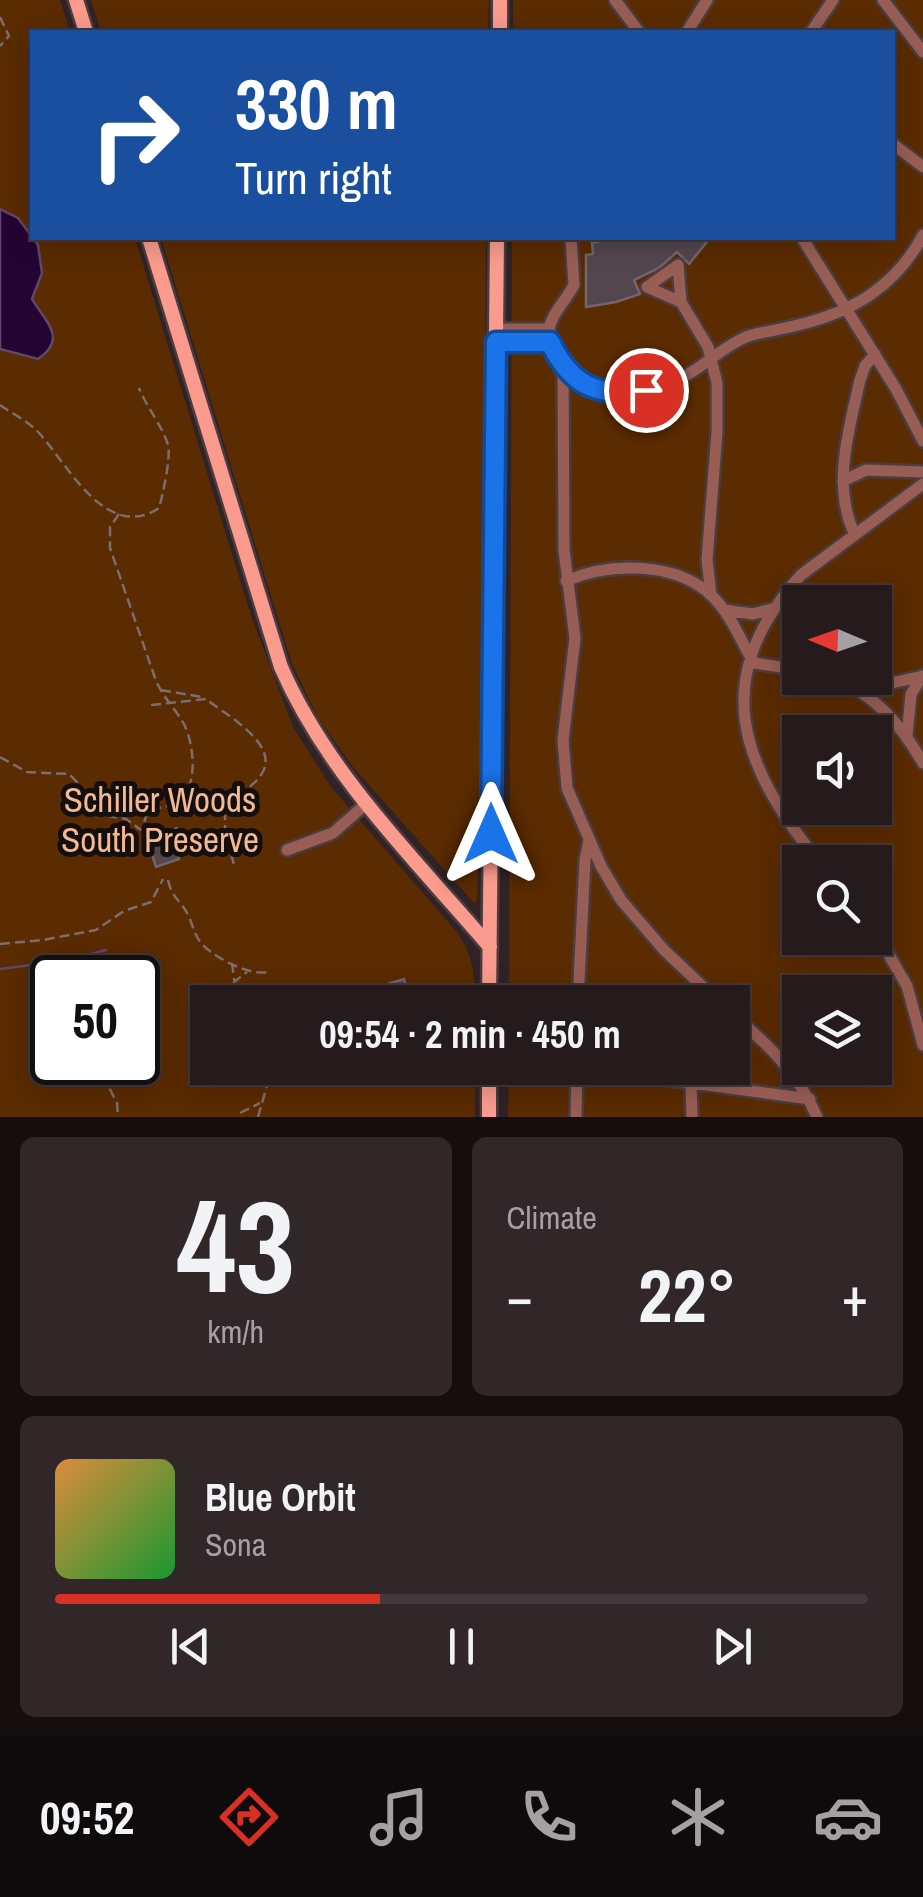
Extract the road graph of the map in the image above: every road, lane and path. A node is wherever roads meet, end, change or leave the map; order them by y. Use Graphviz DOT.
graph roads {
  1 [pos="76,0"];
  2 [pos="500,0"];
  3 [pos="615,0"];
  4 [pos="707,0"];
  5 [pos="832,0"];
  6 [pos="883,0"];
  7 [pos="0,17"];
  8 [pos="85,30"];
  9 [pos="500,30"];
  10 [pos="638,30"];
  11 [pos="688,30"];
  12 [pos="812,30"];
  13 [pos="0,46"];
  14 [pos="923,52"];
  15 [pos="895,145"];
  16 [pos="923,167"];
  17 [pos="923,234"];
  18 [pos="150,240"];
  19 [pos="497,240"];
  20 [pos="571,240"];
  21 [pos="803,240"];
  22 [pos="682,302"];
  23 [pos="847,310"];
  24 [pos="549,335"];
  25 [pos="496,336"];
  26 [pos="874,354"];
  27 [pos="712,358"];
  28 [pos="563,366"];
  29 [pos="139,388"];
  30 [pos="0,405"];
  31 [pos="923,441"];
  32 [pos="923,472"];
  33 [pos="843,481"];
  34 [pos="923,484"];
  35 [pos="119,514"];
  36 [pos="854,533"];
  37 [pos="566,581"];
  38 [pos="711,595"];
  39 [pos="775,608"];
  40 [pos="724,610"];
  41 [pos="750,658"];
  42 [pos="782,668"];
  43 [pos="923,676"];
  44 [pos="892,683"];
  45 [pos="160,690"];
  46 [pos="866,695"];
  47 [pos="206,699"];
  48 [pos="166,702"];
  49 [pos="150,704"];
  50 [pos="907,736"];
  51 [pos="0,757"];
  52 [pos="923,763"];
  53 [pos="367,803"];
  54 [pos="178,828"];
  55 [pos="144,839"];
  56 [pos="589,840"];
  57 [pos="807,845"];
  58 [pos="287,850"];
  59 [pos="234,865"];
  60 [pos="0,944"];
  61 [pos="490,947"];
  62 [pos="889,955"];
  63 [pos="231,961"];
  64 [pos="248,972"];
  65 [pos="268,972"];
  66 [pos="234,981"];
  67 [pos="224,985"];
  68 [pos="235,985"];
  69 [pos="490,985"];
  70 [pos="579,985"];
  71 [pos="702,985"];
  72 [pos="750,1030"];
  73 [pos="923,1046"];
  74 [pos="108,1085"];
  75 [pos="266,1085"];
  76 [pos="489,1085"];
  77 [pos="577,1085"];
  78 [pos="691,1085"];
  79 [pos="810,1099"];
  80 [pos="261,1102"];
  81 [pos="240,1113"];
  82 [pos="118,1117"];
  83 [pos="258,1117"];
  84 [pos="488,1117"];
  85 [pos="576,1117"];
  86 [pos="692,1117"];
  87 [pos="818,1117"];
  1 -- 8 [label="main road"];
  2 -- 9 [label="main road"];
  3 -- 10 [label="lane"];
  4 -- 11 [label="lane"];
  5 -- 12 [label="lane"];
  6 -- 14 [label="lane"];
  7 -- 13 [label="path"];
  15 -- 16 [label="lane"];
  17 -- 23 [label="lane"];
  18 -- 53 [label="main road"];
  19 -- 25 [label="main road"];
  20 -- 24 [label="lane"];
  21 -- 23 [label="lane"];
  22 -- 27 [label="lane"];
  23 -- 26 [label="lane"];
  23 -- 27 [label="lane"];
  24 -- 25 [label="lane"];
  24 -- 28 [label="lane"];
  25 -- 61 [label="main road"];
  26 -- 31 [label="lane"];
  26 -- 33 [label="lane"];
  27 -- 28 [label="lane"];
  27 -- 38 [label="lane"];
  28 -- 37 [label="lane"];
  29 -- 35 [label="path"];
  30 -- 35 [label="path"];
  32 -- 33 [label="lane"];
  33 -- 36 [label="lane"];
  34 -- 36 [label="lane"];
  35 -- 45 [label="path"];
  36 -- 39 [label="lane"];
  37 -- 38 [label="lane"];
  37 -- 56 [label="lane"];
  38 -- 40 [label="lane"];
  39 -- 40 [label="lane"];
  39 -- 41 [label="lane"];
  40 -- 41 [label="lane"];
  41 -- 42 [label="lane"];
  41 -- 57 [label="lane"];
  43 -- 44 [label="lane"];
  43 -- 50 [label="lane"];
  45 -- 47 [label="path"];
  45 -- 48 [label="path"];
  46 -- 50 [label="lane"];
  47 -- 48 [label="path"];
  47 -- 59 [label="path"];
  48 -- 49 [label="path"];
  48 -- 51 [label="path"];
  50 -- 52 [label="lane"];
  53 -- 58 [label="lane"];
  53 -- 61 [label="main road"];
  54 -- 55 [label="path"];
  56 -- 70 [label="lane"];
  56 -- 71 [label="lane"];
  60 -- 63 [label="path"];
  61 -- 69 [label="main road"];
  62 -- 73 [label="lane"];
  63 -- 64 [label="path"];
  63 -- 66 [label="path"];
  64 -- 65 [label="path"];
  64 -- 66 [label="path"];
  66 -- 67 [label="path"];
  66 -- 68 [label="path"];
  72 -- 79 [label="lane"];
  74 -- 82 [label="path"];
  75 -- 80 [label="path"];
  76 -- 84 [label="main road"];
  77 -- 85 [label="lane"];
  78 -- 79 [label="lane"];
  78 -- 86 [label="lane"];
  79 -- 87 [label="lane"];
  80 -- 81 [label="path"];
  80 -- 83 [label="path"];
}
